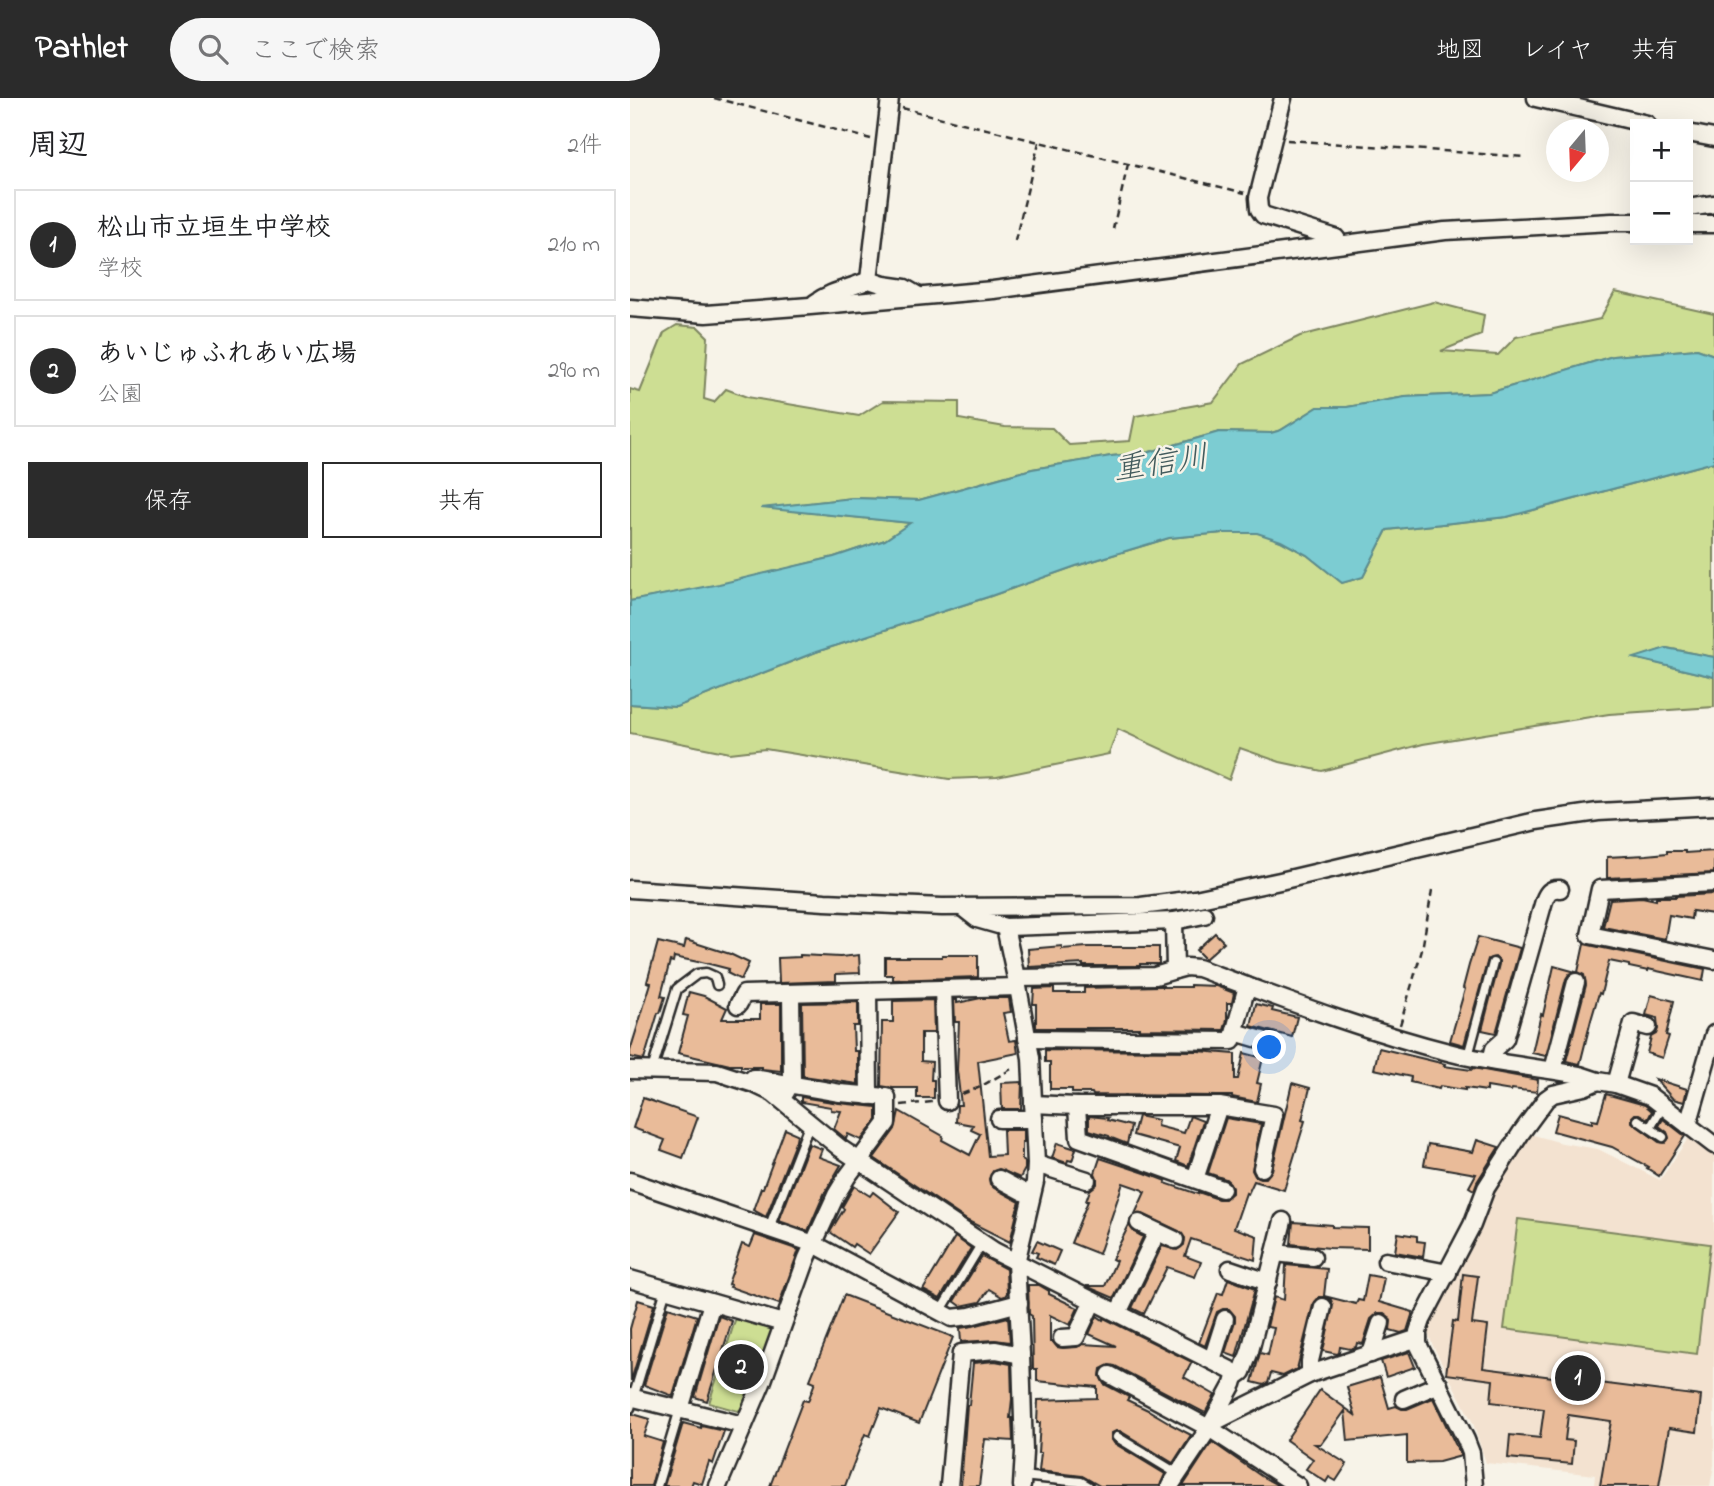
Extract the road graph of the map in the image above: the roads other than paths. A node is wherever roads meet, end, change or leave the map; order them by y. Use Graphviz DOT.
graph roads {
  1 [pos="1283,98"];
  2 [pos="1536,98"];
  3 [pos="890,101"];
  4 [pos="1630,120"];
  5 [pos="1693,134"];
  6 [pos="1714,138"];
  7 [pos="1714,204"];
  8 [pos="1693,207"];
  9 [pos="1630,222"];
  10 [pos="1693,224"];
  11 [pos="1714,224"];
  12 [pos="1340,244"];
  13 [pos="869,280"];
  14 [pos="919,296"];
  15 [pos="810,306"];
  16 [pos="630,308"];
  17 [pos="1714,806"];
  18 [pos="1714,883"];
  19 [pos="1560,889"];
  20 [pos="630,890"];
  21 [pos="964,908"];
  22 [pos="1204,915"];
  23 [pos="1174,921"];
  24 [pos="1005,927"];
  25 [pos="1714,960"];
  26 [pos="1493,963"];
  27 [pos="1175,970"];
  28 [pos="1018,983"];
  29 [pos="717,985"];
  30 [pos="1247,986"];
  31 [pos="943,989"];
  32 [pos="868,991"];
  33 [pos="1578,991"];
  34 [pos="791,993"];
  35 [pos="738,1005"];
  36 [pos="1648,1027"];
  37 [pos="1235,1032"];
  38 [pos="1714,1034"];
  39 [pos="1027,1039"];
  40 [pos="1269,1042"];
  41 [pos="1468,1056"];
  42 [pos="1491,1061"];
  43 [pos="630,1070"];
  44 [pos="652,1070"];
  45 [pos="1553,1070"];
  46 [pos="737,1079"];
  47 [pos="1598,1081"];
  48 [pos="790,1084"];
  49 [pos="1616,1084"];
  50 [pos="869,1096"];
  51 [pos="947,1101"];
  52 [pos="788,1104"];
  53 [pos="1077,1106"];
  54 [pos="1219,1106"];
  55 [pos="1663,1106"];
  56 [pos="1033,1112"];
  57 [pos="999,1119"];
  58 [pos="1638,1120"];
  59 [pos="810,1122"];
  60 [pos="1688,1125"];
  61 [pos="1650,1128"];
  62 [pos="1663,1137"];
  63 [pos="1714,1145"];
  64 [pos="859,1161"];
  65 [pos="1036,1164"];
  66 [pos="1262,1168"];
  67 [pos="999,1179"];
  68 [pos="1195,1179"];
  69 [pos="1087,1180"];
  70 [pos="630,1181"];
  71 [pos="1222,1189"];
  72 [pos="1031,1196"];
  73 [pos="1283,1221"];
  74 [pos="1139,1223"];
  75 [pos="769,1228"];
  76 [pos="1157,1232"];
  77 [pos="1175,1240"];
  78 [pos="982,1243"];
  79 [pos="814,1244"];
  80 [pos="1275,1253"];
  81 [pos="1313,1257"];
  82 [pos="1386,1261"];
  83 [pos="1016,1263"];
  84 [pos="1230,1269"];
  85 [pos="1448,1273"];
  86 [pos="630,1279"];
  87 [pos="1268,1282"];
  88 [pos="666,1290"];
  89 [pos="1093,1300"];
  90 [pos="712,1303"];
  91 [pos="1019,1303"];
  92 [pos="1323,1307"];
  93 [pos="940,1312"];
  94 [pos="1118,1313"];
  95 [pos="1226,1319"];
  96 [pos="783,1323"];
  97 [pos="1381,1323"];
  98 [pos="1062,1338"];
  99 [pos="1418,1338"];
  100 [pos="1371,1354"];
  101 [pos="1021,1355"];
  102 [pos="1212,1360"];
  103 [pos="1310,1374"];
  104 [pos="1110,1375"];
  105 [pos="1235,1377"];
  106 [pos="1438,1384"];
  107 [pos="1404,1399"];
  108 [pos="631,1401"];
  109 [pos="680,1409"];
  110 [pos="743,1425"];
  111 [pos="1210,1425"];
  112 [pos="1117,1437"];
  113 [pos="1174,1480"];
  114 [pos="1022,1481"];
  115 [pos="657,1486"];
  116 [pos="718,1486"];
  117 [pos="949,1486"];
  118 [pos="1088,1486"];
  119 [pos="1297,1486"];
  120 [pos="1474,1486"];
  1 -- 12 [label="street"];
  2 -- 4 [label="street"];
  3 -- 13 [label="street"];
  5 -- 6 [label="street"];
  7 -- 8 [label="street"];
  9 -- 12 [label="street"];
  10 -- 11 [label="street"];
  12 -- 14 [label="street"];
  13 -- 14 [label="street"];
  13 -- 15 [label="street"];
  14 -- 15 [label="street"];
  15 -- 16 [label="street"];
  17 -- 21 [label="street"];
  18 -- 25 [label="street"];
  19 -- 42 [label="street"];
  20 -- 21 [label="street"];
  21 -- 24 [label="street"];
  22 -- 23 [label="street"];
  23 -- 24 [label="street"];
  23 -- 27 [label="street"];
  24 -- 28 [label="street"];
  26 -- 41 [label="lane"];
  27 -- 28 [label="street"];
  27 -- 30 [label="street"];
  28 -- 31 [label="street"];
  28 -- 39 [label="street"];
  29 -- 44 [label="lane"];
  30 -- 37 [label="street"];
  30 -- 41 [label="street"];
  31 -- 32 [label="street"];
  31 -- 51 [label="street"];
  32 -- 34 [label="street"];
  32 -- 50 [label="street"];
  33 -- 45 [label="street"];
  34 -- 35 [label="street"];
  34 -- 48 [label="street"];
  36 -- 49 [label="street"];
  37 -- 39 [label="street"];
  37 -- 40 [label="street"];
  38 -- 60 [label="street"];
  39 -- 56 [label="street"];
  41 -- 42 [label="street"];
  42 -- 45 [label="street"];
  43 -- 44 [label="street"];
  44 -- 46 [label="street"];
  45 -- 47 [label="street"];
  46 -- 48 [label="street"];
  46 -- 52 [label="street"];
  47 -- 49 [label="street"];
  47 -- 85 [label="street"];
  48 -- 50 [label="street"];
  48 -- 52 [label="street"];
  49 -- 55 [label="street"];
  50 -- 64 [label="street"];
  52 -- 59 [label="street"];
  53 -- 54 [label="street"];
  53 -- 56 [label="street"];
  53 -- 68 [label="street"];
  54 -- 66 [label="street"];
  54 -- 68 [label="street"];
  55 -- 60 [label="street"];
  55 -- 61 [label="lane"];
  56 -- 57 [label="street"];
  56 -- 65 [label="street"];
  58 -- 61 [label="lane"];
  59 -- 64 [label="street"];
  59 -- 75 [label="lane"];
  60 -- 63 [label="street"];
  61 -- 62 [label="lane"];
  64 -- 78 [label="street"];
  64 -- 79 [label="street"];
  65 -- 69 [label="street"];
  65 -- 72 [label="street"];
  67 -- 72 [label="street"];
  68 -- 71 [label="street"];
  70 -- 75 [label="street"];
  72 -- 83 [label="street"];
  73 -- 80 [label="street"];
  74 -- 76 [label="street"];
  75 -- 79 [label="street"];
  76 -- 77 [label="street"];
  76 -- 94 [label="street"];
  78 -- 83 [label="street"];
  78 -- 93 [label="lane"];
  79 -- 93 [label="street"];
  79 -- 96 [label="street"];
  80 -- 81 [label="street"];
  80 -- 87 [label="street"];
  82 -- 85 [label="street"];
  83 -- 89 [label="street"];
  83 -- 91 [label="street"];
  84 -- 87 [label="street"];
  85 -- 99 [label="street"];
  86 -- 88 [label="street"];
  87 -- 105 [label="street"];
  88 -- 90 [label="street"];
  88 -- 108 [label="lane"];
  89 -- 94 [label="street"];
  89 -- 98 [label="street"];
  90 -- 96 [label="street"];
  90 -- 109 [label="street"];
  91 -- 93 [label="street"];
  91 -- 101 [label="street"];
  92 -- 103 [label="street"];
  94 -- 102 [label="street"];
  95 -- 102 [label="street"];
  96 -- 110 [label="street"];
  97 -- 100 [label="street"];
  99 -- 100 [label="street"];
  99 -- 106 [label="street"];
  100 -- 103 [label="street"];
  101 -- 114 [label="street"];
  101 -- 117 [label="street"];
  102 -- 105 [label="street"];
  103 -- 111 [label="street"];
  104 -- 111 [label="street"];
  105 -- 111 [label="street"];
  106 -- 107 [label="street"];
  106 -- 120 [label="street"];
  108 -- 109 [label="street"];
  109 -- 110 [label="street"];
  109 -- 115 [label="lane"];
  110 -- 116 [label="street"];
  111 -- 113 [label="street"];
  111 -- 119 [label="street"];
  112 -- 113 [label="lane"];
  114 -- 118 [label="lane"];
}
